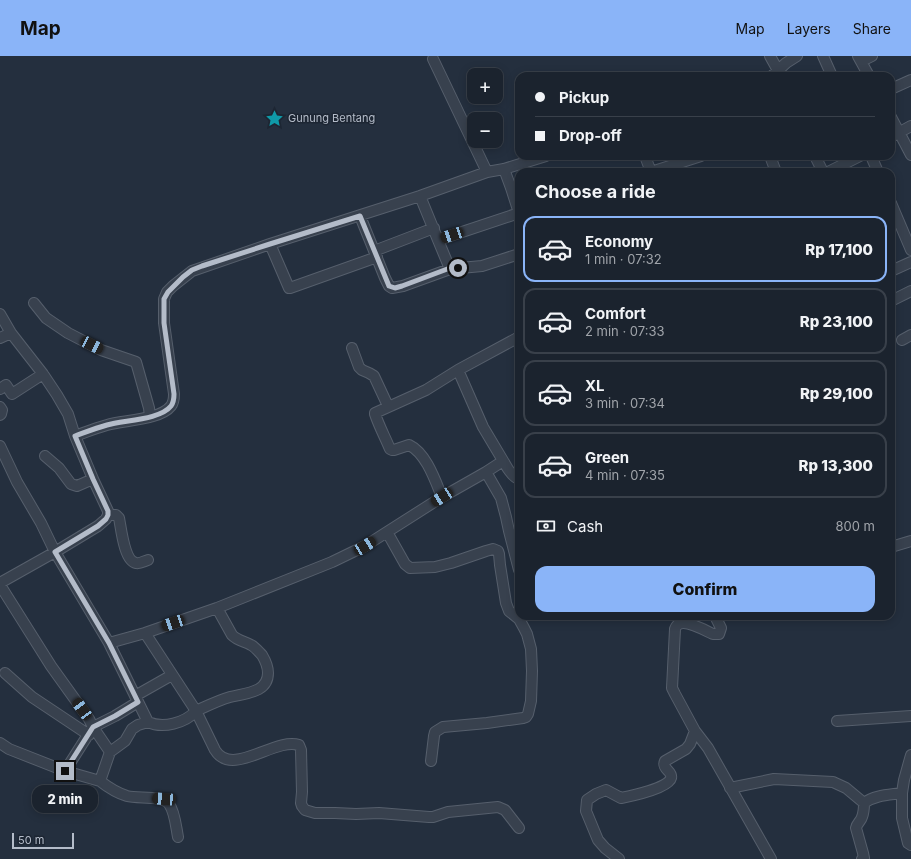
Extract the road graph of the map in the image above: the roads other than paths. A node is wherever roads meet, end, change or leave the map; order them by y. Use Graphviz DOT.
graph roads {
  1 [pos="770,56"];
  2 [pos="797,56"];
  3 [pos="823,56"];
  4 [pos="872,56"];
  5 [pos="433,59"];
  6 [pos="860,59"];
  7 [pos="776,72"];
  8 [pos="779,72"];
  9 [pos="830,72"];
  10 [pos="867,72"];
  11 [pos="911,80"];
  12 [pos="895,87"];
  13 [pos="911,126"];
  14 [pos="895,134"];
  15 [pos="911,155"];
  16 [pos="533,160"];
  17 [pos="692,160"];
  18 [pos="852,160"];
  19 [pos="675,168"];
  20 [pos="836,168"];
  21 [pos="504,169"];
  22 [pos="487,172"];
  23 [pos="420,196"];
  24 [pos="515,201"];
  25 [pos="895,212"];
  26 [pos="515,215"];
  27 [pos="360,216"];
  28 [pos="434,228"];
  29 [pos="438,240"];
  30 [pos="270,244"];
  31 [pos="911,250"];
  32 [pos="375,254"];
  33 [pos="515,255"];
  34 [pos="911,262"];
  35 [pos="450,268"];
  36 [pos="895,269"];
  37 [pos="911,291"];
  38 [pos="895,299"];
  39 [pos="34,303"];
  40 [pos="0,314"];
  41 [pos="11,333"];
  42 [pos="0,338"];
  43 [pos="515,339"];
  44 [pos="352,348"];
  45 [pos="458,370"];
  46 [pos="43,374"];
  47 [pos="0,389"];
  48 [pos="388,406"];
  49 [pos="0,407"];
  50 [pos="0,415"];
  51 [pos="150,417"];
  52 [pos="75,436"];
  53 [pos="0,446"];
  54 [pos="45,456"];
  55 [pos="503,461"];
  56 [pos="486,472"];
  57 [pos="515,477"];
  58 [pos="93,479"];
  59 [pos="442,497"];
  60 [pos="108,515"];
  61 [pos="514,530"];
  62 [pos="387,532"];
  63 [pos="911,541"];
  64 [pos="895,546"];
  65 [pos="55,552"];
  66 [pos="148,560"];
  67 [pos="0,584"];
  68 [pos="217,608"];
  69 [pos="515,614"];
  70 [pos="520,620"];
  71 [pos="717,620"];
  72 [pos="145,633"];
  73 [pos="109,643"];
  74 [pos="6,673"];
  75 [pos="172,675"];
  76 [pos="137,699"];
  77 [pos="82,709"];
  78 [pos="196,711"];
  79 [pos="911,716"];
  80 [pos="837,721"];
  81 [pos="70,722"];
  82 [pos="148,722"];
  83 [pos="91,731"];
  84 [pos="695,731"];
  85 [pos="0,743"];
  86 [pos="110,752"];
  87 [pos="911,755"];
  88 [pos="431,761"];
  89 [pos="65,771"];
  90 [pos="100,782"];
  91 [pos="730,788"];
  92 [pos="902,793"];
  93 [pos="864,803"];
  94 [pos="519,828"];
  95 [pos="178,837"];
  96 [pos="911,845"];
  97 [pos="619,859"];
  98 [pos="771,859"];
  99 [pos="862,859"];
  1 -- 7 [label="street"];
  2 -- 8 [label="street"];
  3 -- 9 [label="street"];
  4 -- 6 [label="street"];
  5 -- 22 [label="street"];
  6 -- 10 [label="street"];
  11 -- 12 [label="street"];
  13 -- 14 [label="street"];
  14 -- 15 [label="street"];
  16 -- 21 [label="street"];
  17 -- 19 [label="street"];
  18 -- 20 [label="street"];
  21 -- 22 [label="street"];
  21 -- 24 [label="street"];
  22 -- 23 [label="street"];
  23 -- 27 [label="street"];
  23 -- 28 [label="street"];
  25 -- 31 [label="street"];
  26 -- 29 [label="street"];
  27 -- 30 [label="street"];
  27 -- 32 [label="street"];
  28 -- 29 [label="street"];
  28 -- 32 [label="street"];
  29 -- 35 [label="street"];
  30 -- 32 [label="street"];
  30 -- 51 [label="street"];
  32 -- 35 [label="street"];
  33 -- 35 [label="street"];
  34 -- 36 [label="street"];
  37 -- 38 [label="street"];
  39 -- 51 [label="street"];
  40 -- 41 [label="street"];
  41 -- 42 [label="street"];
  41 -- 46 [label="street"];
  43 -- 45 [label="street"];
  44 -- 48 [label="street"];
  45 -- 48 [label="street"];
  45 -- 55 [label="street"];
  46 -- 47 [label="street"];
  46 -- 52 [label="street"];
  48 -- 59 [label="street"];
  49 -- 50 [label="street"];
  51 -- 52 [label="street"];
  52 -- 58 [label="street"];
  53 -- 65 [label="street"];
  54 -- 58 [label="street"];
  55 -- 56 [label="street"];
  55 -- 57 [label="street"];
  56 -- 59 [label="street"];
  56 -- 61 [label="street"];
  58 -- 60 [label="street"];
  59 -- 62 [label="street"];
  60 -- 65 [label="street"];
  60 -- 66 [label="street"];
  62 -- 68 [label="street"];
  62 -- 69 [label="street"];
  63 -- 64 [label="street"];
  65 -- 67 [label="street"];
  65 -- 73 [label="street"];
  67 -- 77 [label="street"];
  68 -- 72 [label="street"];
  68 -- 78 [label="street"];
  70 -- 88 [label="street"];
  71 -- 84 [label="street"];
  72 -- 73 [label="street"];
  72 -- 75 [label="street"];
  73 -- 76 [label="street"];
  74 -- 81 [label="street"];
  75 -- 76 [label="street"];
  75 -- 78 [label="street"];
  76 -- 82 [label="street"];
  76 -- 83 [label="street"];
  77 -- 81 [label="street"];
  77 -- 83 [label="street"];
  78 -- 82 [label="street"];
  78 -- 94 [label="street"];
  79 -- 80 [label="street"];
  81 -- 83 [label="street"];
  82 -- 86 [label="street"];
  83 -- 86 [label="street"];
  83 -- 89 [label="street"];
  84 -- 91 [label="street"];
  84 -- 97 [label="street"];
  85 -- 89 [label="street"];
  86 -- 90 [label="street"];
  87 -- 92 [label="street"];
  89 -- 90 [label="street"];
  90 -- 95 [label="street"];
  91 -- 93 [label="street"];
  91 -- 98 [label="street"];
  92 -- 93 [label="street"];
  92 -- 96 [label="street"];
  93 -- 99 [label="street"];
}
